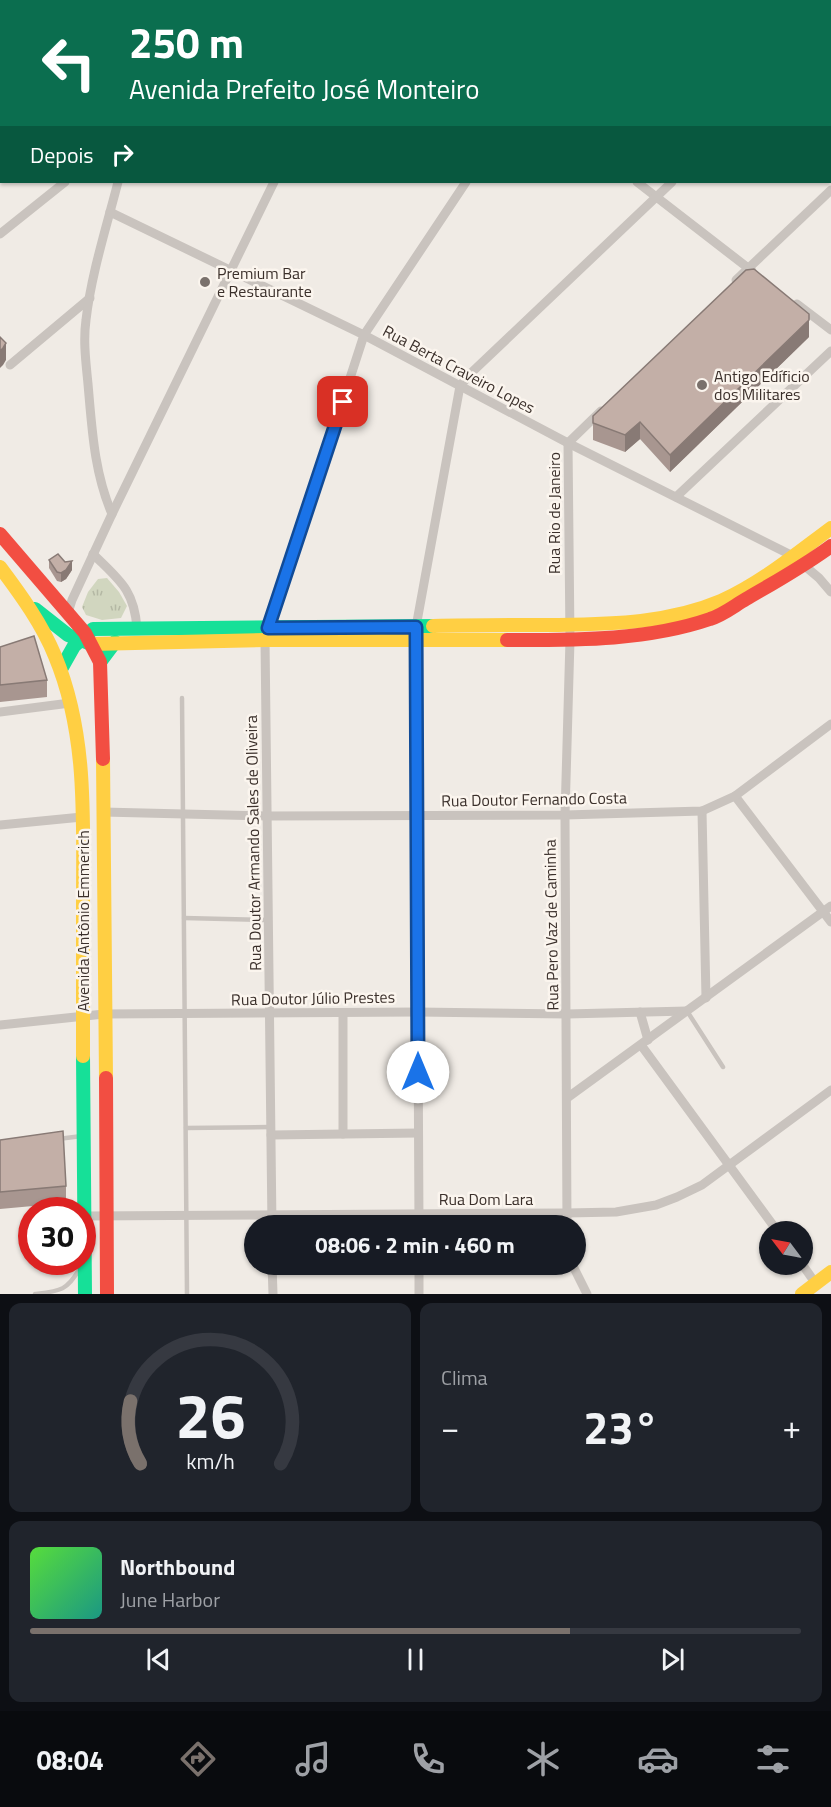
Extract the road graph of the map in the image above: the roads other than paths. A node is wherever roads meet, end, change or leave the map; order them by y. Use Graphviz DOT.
graph roads {
  1 [pos="59,183"];
  2 [pos="118,183"];
  3 [pos="274,183"];
  4 [pos="465,183"];
  5 [pos="639,183"];
  6 [pos="671,183"];
  7 [pos="831,190"];
  8 [pos="657,195"];
  9 [pos="110,212"];
  10 [pos="0,234"];
  11 [pos="748,268"];
  12 [pos="231,270"];
  13 [pos="758,275"];
  14 [pos="731,285"];
  15 [pos="785,296"];
  16 [pos="90,298"];
  17 [pos="831,330"];
  18 [pos="364,336"];
  19 [pos="831,351"];
  20 [pos="10,365"];
  21 [pos="460,386"];
  22 [pos="611,401"];
  23 [pos="568,443"];
  24 [pos="676,497"];
  25 [pos="112,514"];
  26 [pos="831,528"];
  27 [pos="0,534"];
  28 [pos="831,546"];
  29 [pos="93,554"];
  30 [pos="793,556"];
  31 [pos="805,566"];
  32 [pos="0,567"];
  33 [pos="831,592"];
  34 [pos="27,601"];
  35 [pos="68,613"];
  36 [pos="569,624"];
  37 [pos="57,628"];
  38 [pos="137,628"];
  39 [pos="416,633"];
  40 [pos="267,634"];
  41 [pos="114,635"];
  42 [pos="85,640"];
  43 [pos="570,640"];
  44 [pos="100,662"];
  45 [pos="61,669"];
  46 [pos="182,698"];
  47 [pos="70,703"];
  48 [pos="0,712"];
  49 [pos="831,724"];
  50 [pos="735,796"];
  51 [pos="702,811"];
  52 [pos="103,812"];
  53 [pos="183,813"];
  54 [pos="417,815"];
  55 [pos="565,815"];
  56 [pos="267,816"];
  57 [pos="82,817"];
  58 [pos="0,825"];
  59 [pos="827,909"];
  60 [pos="184,918"];
  61 [pos="268,920"];
  62 [pos="831,922"];
  63 [pos="706,998"];
  64 [pos="687,1011"];
  65 [pos="418,1012"];
  66 [pos="640,1012"];
  67 [pos="343,1013"];
  68 [pos="104,1014"];
  69 [pos="269,1014"];
  70 [pos="567,1014"];
  71 [pos="185,1015"];
  72 [pos="83,1016"];
  73 [pos="0,1025"];
  74 [pos="645,1042"];
  75 [pos="723,1067"];
  76 [pos="831,1090"];
  77 [pos="567,1098"];
  78 [pos="186,1128"];
  79 [pos="271,1131"];
  80 [pos="418,1133"];
  81 [pos="343,1134"];
  82 [pos="85,1136"];
  83 [pos="53,1139"];
  84 [pos="730,1165"];
  85 [pos="86,1197"];
  86 [pos="567,1213"];
  87 [pos="419,1214"];
  88 [pos="244,1215"];
  89 [pos="272,1215"];
  90 [pos="96,1216"];
  91 [pos="106,1216"];
  92 [pos="186,1216"];
  93 [pos="770,1221"];
  94 [pos="831,1272"];
  95 [pos="77,1275"];
  96 [pos="85,1275"];
  97 [pos="272,1275"];
  98 [pos="419,1275"];
  99 [pos="578,1275"];
  100 [pos="810,1275"];
  101 [pos="816,1284"];
  102 [pos="35,1294"];
  103 [pos="85,1294"];
  104 [pos="107,1294"];
  105 [pos="187,1294"];
  106 [pos="273,1294"];
  107 [pos="419,1294"];
  108 [pos="587,1294"];
  109 [pos="802,1294"];
  1 -- 10 [label="street"];
  2 -- 9 [label="street"];
  3 -- 12 [label="street"];
  4 -- 18 [label="street, Rua Doutor Armando Sales de Oliveira"];
  5 -- 8 [label="street"];
  6 -- 8 [label="street"];
  7 -- 11 [label="street"];
  8 -- 11 [label="street"];
  8 -- 21 [label="street"];
  9 -- 12 [label="street, Rua Berta Craveiro Lopes"];
  9 -- 16 [label="street"];
  11 -- 13 [label="street"];
  11 -- 14 [label="street"];
  12 -- 18 [label="street, Rua Berta Craveiro Lopes"];
  12 -- 25 [label="street"];
  15 -- 17 [label="street"];
  16 -- 20 [label="street"];
  16 -- 25 [label="street"];
  18 -- 21 [label="street, Rua Berta Craveiro Lopes"];
  18 -- 40 [label="street, Rua Doutor Armando Sales de Oliveira"];
  19 -- 24 [label="street"];
  21 -- 23 [label="street, Rua Berta Craveiro Lopes"];
  21 -- 39 [label="street"];
  22 -- 23 [label="street, Rua Rio de Janeiro"];
  23 -- 24 [label="street, Rua Berta Craveiro Lopes"];
  23 -- 36 [label="street, Rua Rio de Janeiro"];
  24 -- 30 [label="street, Rua Berta Craveiro Lopes"];
  25 -- 29 [label="street"];
  26 -- 30 [label="main road"];
  27 -- 35 [label="main road"];
  28 -- 31 [label="main road"];
  29 -- 35 [label="street"];
  29 -- 38 [label="street"];
  30 -- 31 [label="street, Rua Berta Craveiro Lopes"];
  30 -- 36 [label="main road"];
  31 -- 33 [label="street, Rua Berta Craveiro Lopes"];
  31 -- 43 [label="main road"];
  32 -- 34 [label="main road, Avenida Antônio Emmerich"];
  34 -- 37 [label="main road"];
  34 -- 45 [label="main road, Avenida Antônio Emmerich"];
  35 -- 37 [label="main road"];
  35 -- 42 [label="main road, Avenida Antônio Emmerich"];
  36 -- 39 [label="main road"];
  36 -- 43 [label="street, Rua Pero Vaz de Caminha"];
  37 -- 42 [label="main road"];
  38 -- 40 [label="main road"];
  38 -- 41 [label="main road"];
  39 -- 40 [label="main road"];
  39 -- 43 [label="main road"];
  39 -- 54 [label="street"];
  40 -- 41 [label="main road"];
  40 -- 56 [label="street, Rua Doutor Armando Sales de Oliveira"];
  41 -- 42 [label="main road"];
  41 -- 44 [label="main road"];
  42 -- 44 [label="main road, Avenida Antônio Emmerich"];
  42 -- 45 [label="main road"];
  43 -- 55 [label="street, Rua Pero Vaz de Caminha"];
  44 -- 52 [label="main road, Avenida Antônio Emmerich"];
  45 -- 47 [label="main road, Avenida Antônio Emmerich"];
  46 -- 53 [label="lane"];
  47 -- 48 [label="street"];
  47 -- 57 [label="main road, Avenida Antônio Emmerich"];
  49 -- 50 [label="street, Rua Doutor Fernando Costa"];
  50 -- 51 [label="street, Rua Doutor Fernando Costa"];
  50 -- 59 [label="street"];
  51 -- 55 [label="street, Rua Doutor Fernando Costa"];
  51 -- 63 [label="street"];
  52 -- 53 [label="street, Rua Doutor Fernando Costa"];
  52 -- 68 [label="main road, Avenida Antônio Emmerich"];
  53 -- 56 [label="street, Rua Doutor Fernando Costa"];
  53 -- 60 [label="lane"];
  54 -- 55 [label="street, Rua Doutor Fernando Costa"];
  54 -- 56 [label="street, Rua Doutor Fernando Costa"];
  54 -- 65 [label="street"];
  55 -- 70 [label="street, Rua Pero Vaz de Caminha"];
  56 -- 61 [label="street, Rua Doutor Armando Sales de Oliveira"];
  57 -- 58 [label="street"];
  57 -- 72 [label="main road, Avenida Antônio Emmerich"];
  59 -- 62 [label="street"];
  59 -- 63 [label="street"];
  60 -- 61 [label="lane"];
  60 -- 71 [label="lane"];
  61 -- 69 [label="street, Rua Doutor Armando Sales de Oliveira"];
  63 -- 64 [label="street"];
  64 -- 66 [label="street, Rua Doutor Júlio Prestes"];
  64 -- 74 [label="street"];
  64 -- 75 [label="lane"];
  65 -- 67 [label="street, Rua Doutor Júlio Prestes"];
  65 -- 70 [label="street, Rua Doutor Júlio Prestes"];
  65 -- 80 [label="street"];
  66 -- 70 [label="street, Rua Doutor Júlio Prestes"];
  66 -- 74 [label="street"];
  67 -- 69 [label="street, Rua Doutor Júlio Prestes"];
  67 -- 81 [label="street"];
  68 -- 71 [label="street, Rua Doutor Júlio Prestes"];
  68 -- 72 [label="street, Rua Doutor Júlio Prestes"];
  68 -- 91 [label="main road, Avenida Antônio Emmerich"];
  69 -- 71 [label="street, Rua Doutor Júlio Prestes"];
  69 -- 79 [label="street, Rua Doutor Armando Sales de Oliveira"];
  70 -- 77 [label="street, Rua Pero Vaz de Caminha"];
  71 -- 78 [label="lane"];
  72 -- 73 [label="street, Rua Doutor Júlio Prestes"];
  72 -- 82 [label="main road, Avenida Antônio Emmerich"];
  74 -- 77 [label="street"];
  74 -- 84 [label="street"];
  76 -- 84 [label="street, Rua Dom Lara"];
  77 -- 86 [label="street, Rua Pero Vaz de Caminha"];
  78 -- 79 [label="lane"];
  78 -- 92 [label="lane"];
  79 -- 81 [label="street"];
  79 -- 89 [label="street, Rua Doutor Armando Sales de Oliveira"];
  80 -- 81 [label="street"];
  80 -- 87 [label="street"];
  82 -- 83 [label="lane"];
  82 -- 85 [label="main road, Avenida Antônio Emmerich"];
  84 -- 86 [label="street, Rua Dom Lara"];
  84 -- 93 [label="street"];
  86 -- 87 [label="street, Rua Dom Lara"];
  87 -- 89 [label="street, Rua Dom Lara"];
  88 -- 92 [label="street, Rua Dom Lara"];
  90 -- 91 [label="street, Rua Dom Lara"];
  91 -- 92 [label="street, Rua Dom Lara"];
  91 -- 104 [label="main road, Avenida Antônio Emmerich"];
  92 -- 105 [label="lane"];
  94 -- 101 [label="main road"];
  95 -- 102 [label="lane"];
  96 -- 103 [label="main road, Avenida Antônio Emmerich"];
  97 -- 106 [label="street"];
  98 -- 107 [label="street"];
  99 -- 108 [label="street"];
  100 -- 101 [label="street"];
  101 -- 109 [label="main road"];
}
